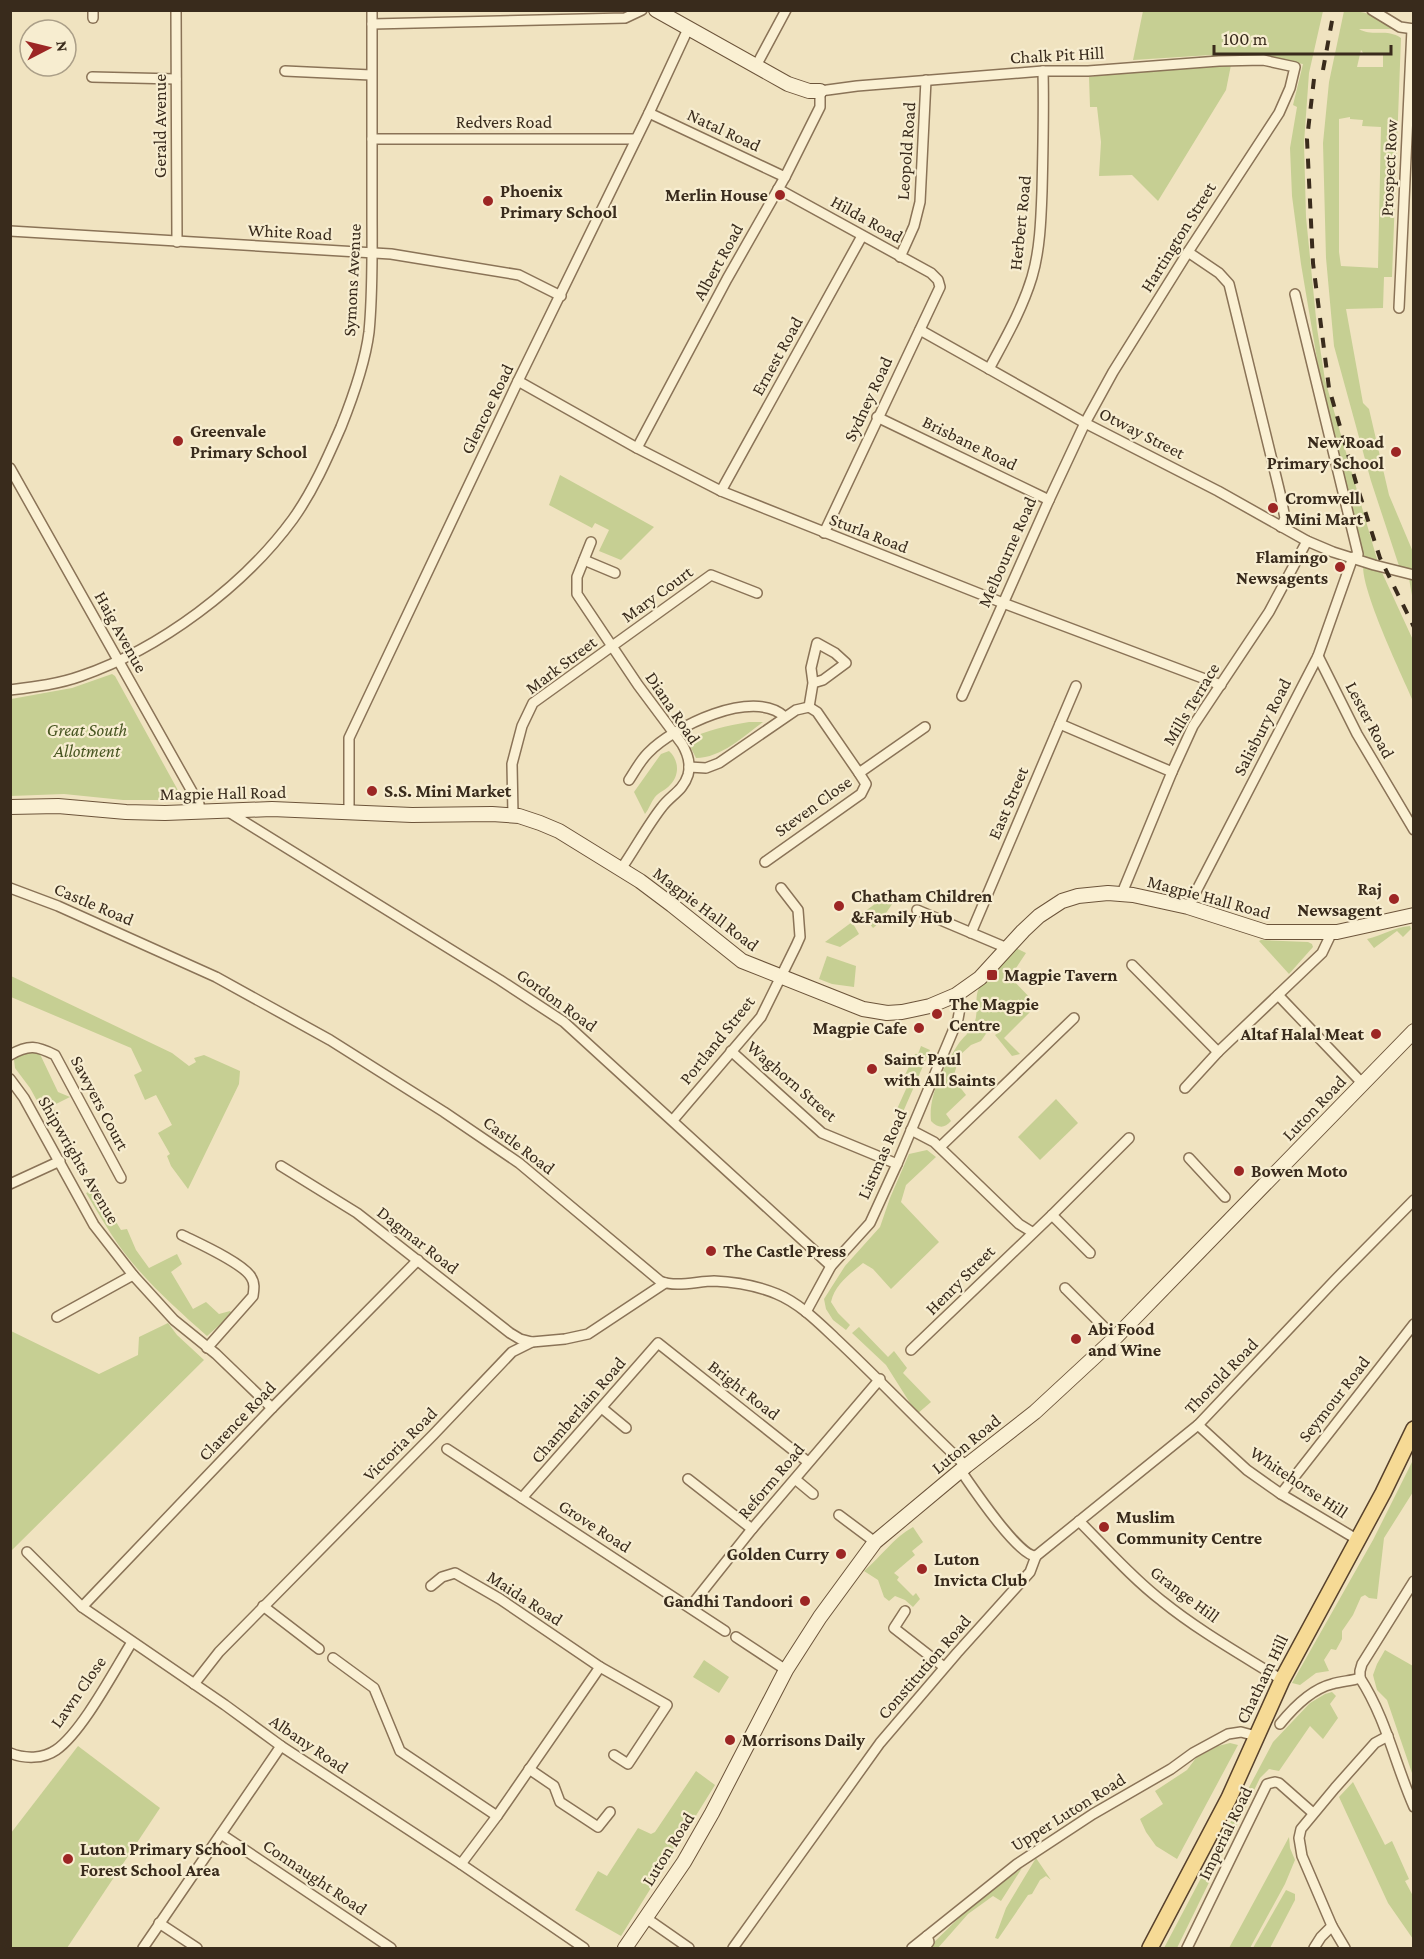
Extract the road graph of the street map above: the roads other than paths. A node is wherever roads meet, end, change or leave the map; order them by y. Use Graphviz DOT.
graph roads {
  1 [pos="176,10"];
  2 [pos="372,10"];
  3 [pos="642,10"];
  4 [pos="656,10"];
  5 [pos="786,10"];
  6 [pos="1372,10"];
  7 [pos="1385,10"];
  8 [pos="1390,21"];
  9 [pos="372,24"];
  10 [pos="688,29"];
  11 [pos="1413,29"];
  12 [pos="756,66"];
  13 [pos="1294,68"];
  14 [pos="285,71"];
  15 [pos="1043,71"];
  16 [pos="371,75"];
  17 [pos="92,77"];
  18 [pos="176,80"];
  19 [pos="926,80"];
  20 [pos="820,91"];
  21 [pos="650,113"];
  22 [pos="372,139"];
  23 [pos="636,139"];
  24 [pos="785,177"];
  25 [pos="778,189"];
  26 [pos="10,231"];
  27 [pos="862,236"];
  28 [pos="177,242"];
  29 [pos="1188,252"];
  30 [pos="372,253"];
  31 [pos="900,257"];
  32 [pos="938,280"];
  33 [pos="1295,294"];
  34 [pos="561,296"];
  35 [pos="1399,308"];
  36 [pos="920,330"];
  37 [pos="989,369"];
  38 [pos="518,381"];
  39 [pos="878,417"];
  40 [pos="1085,423"];
  41 [pos="637,447"];
  42 [pos="10,468"];
  43 [pos="722,491"];
  44 [pos="1049,500"];
  45 [pos="1281,527"];
  46 [pos="824,533"];
  47 [pos="1307,541"];
  48 [pos="591,542"];
  49 [pos="1355,558"];
  50 [pos="584,560"];
  51 [pos="615,573"];
  52 [pos="1413,574"];
  53 [pos="757,593"];
  54 [pos="1003,603"];
  55 [pos="613,647"];
  56 [pos="1318,656"];
  57 [pos="117,660"];
  58 [pos="813,683"];
  59 [pos="1221,685"];
  60 [pos="1076,686"];
  61 [pos="10,690"];
  62 [pos="962,696"];
  63 [pos="809,708"];
  64 [pos="785,717"];
  65 [pos="1060,724"];
  66 [pos="925,728"];
  67 [pos="674,733"];
  68 [pos="689,767"];
  69 [pos="1172,772"];
  70 [pos="860,773"];
  71 [pos="629,780"];
  72 [pos="10,807"];
  73 [pos="226,810"];
  74 [pos="200,812"];
  75 [pos="349,812"];
  76 [pos="513,815"];
  77 [pos="1413,830"];
  78 [pos="765,862"];
  79 [pos="621,869"];
  80 [pos="10,888"];
  81 [pos="781,888"];
  82 [pos="1122,893"];
  83 [pos="1188,907"];
  84 [pos="917,910"];
  85 [pos="1413,915"];
  86 [pos="1332,932"];
  87 [pos="971,933"];
  88 [pos="1007,948"];
  89 [pos="1132,965"];
  90 [pos="781,977"];
  91 [pos="956,995"];
  92 [pos="1278,995"];
  93 [pos="1074,1018"];
  94 [pos="1413,1031"];
  95 [pos="731,1051"];
  96 [pos="1218,1052"];
  97 [pos="10,1055"];
  98 [pos="10,1079"];
  99 [pos="1363,1084"];
  100 [pos="1185,1088"];
  101 [pos="673,1120"];
  102 [pos="911,1130"];
  103 [pos="1129,1138"];
  104 [pos="940,1147"];
  105 [pos="1189,1158"];
  106 [pos="60,1161"];
  107 [pos="897,1164"];
  108 [pos="281,1167"];
  109 [pos="121,1178"];
  110 [pos="10,1184"];
  111 [pos="1225,1197"];
  112 [pos="1413,1200"];
  113 [pos="1052,1215"];
  114 [pos="1032,1233"];
  115 [pos="182,1235"];
  116 [pos="1090,1253"];
  117 [pos="418,1260"];
  118 [pos="831,1266"];
  119 [pos="133,1275"];
  120 [pos="665,1283"];
  121 [pos="1065,1288"];
  122 [pos="806,1312"];
  123 [pos="57,1317"];
  124 [pos="1413,1324"];
  125 [pos="1115,1338"];
  126 [pos="532,1342"];
  127 [pos="658,1343"];
  128 [pos="207,1348"];
  129 [pos="911,1350"];
  130 [pos="880,1379"];
  131 [pos="272,1408"];
  132 [pos="603,1409"];
  133 [pos="1198,1425"];
  134 [pos="626,1428"];
  135 [pos="1413,1429"];
  136 [pos="447,1449"];
  137 [pos="808,1462"];
  138 [pos="964,1469"];
  139 [pos="688,1479"];
  140 [pos="795,1479"];
  141 [pos="813,1494"];
  142 [pos="1281,1494"];
  143 [pos="522,1498"];
  144 [pos="839,1515"];
  145 [pos="1079,1521"];
  146 [pos="752,1529"];
  147 [pos="1358,1540"];
  148 [pos="875,1542"];
  149 [pos="27,1552"];
  150 [pos="1036,1556"];
  151 [pos="1413,1581"];
  152 [pos="430,1586"];
  153 [pos="263,1606"];
  154 [pos="82,1607"];
  155 [pos="690,1607"];
  156 [pos="905,1611"];
  157 [pos="725,1630"];
  158 [pos="736,1637"];
  159 [pos="132,1642"];
  160 [pos="319,1648"];
  161 [pos="333,1658"];
  162 [pos="600,1667"];
  163 [pos="944,1667"];
  164 [pos="786,1670"];
  165 [pos="1360,1678"];
  166 [pos="1282,1680"];
  167 [pos="194,1684"];
  168 [pos="1280,1724"];
  169 [pos="1256,1736"];
  170 [pos="1388,1736"];
  171 [pos="281,1746"];
  172 [pos="10,1754"];
  173 [pos="614,1755"];
  174 [pos="529,1769"];
  175 [pos="1413,1807"];
  176 [pos="610,1812"];
  177 [pos="1313,1813"];
  178 [pos="497,1815"];
  179 [pos="221,1834"];
  180 [pos="461,1864"];
  181 [pos="646,1918"];
  182 [pos="159,1923"];
  183 [pos="1332,1926"];
  184 [pos="927,1936"];
  185 [pos="143,1948"];
  186 [pos="198,1948"];
  187 [pos="391,1948"];
  188 [pos="584,1948"];
  189 [pos="625,1948"];
  190 [pos="689,1948"];
  191 [pos="733,1948"];
  192 [pos="912,1948"];
  193 [pos="924,1948"];
  194 [pos="1150,1948"];
  195 [pos="1187,1948"];
  196 [pos="1314,1948"];
  197 [pos="1345,1948"];
  1 -- 18 [label="street, Gerald Avenue"];
  2 -- 9 [label="street, Symons Avenue"];
  3 -- 9 [label="street"];
  4 -- 10 [label="street"];
  5 -- 12 [label="street"];
  6 -- 8 [label="street"];
  7 -- 8 [label="street"];
  8 -- 11 [label="street"];
  9 -- 16 [label="street, Symons Avenue"];
  10 -- 12 [label="street"];
  10 -- 21 [label="street, Glencoe Road"];
  11 -- 35 [label="street, Prospect Row"];
  12 -- 20 [label="street"];
  13 -- 15 [label="street, Chalk Pit Hill"];
  13 -- 29 [label="street, Hartington Street"];
  14 -- 16 [label="street"];
  15 -- 19 [label="street, Chalk Pit Hill"];
  15 -- 37 [label="street, Herbert Road"];
  16 -- 22 [label="street, Symons Avenue"];
  17 -- 18 [label="street"];
  18 -- 28 [label="street, Gerald Avenue"];
  19 -- 20 [label="street, Chalk Pit Hill"];
  19 -- 31 [label="street, Leopold Road"];
  20 -- 24 [label="street, Albert Road"];
  21 -- 23 [label="street, Glencoe Road"];
  21 -- 24 [label="street, Natal Road"];
  22 -- 23 [label="street, Redvers Road"];
  22 -- 30 [label="street, Symons Avenue"];
  23 -- 34 [label="street, Glencoe Road"];
  24 -- 25 [label="street, Albert Road"];
  25 -- 27 [label="street, Hilda Road"];
  25 -- 41 [label="street, Albert Road"];
  26 -- 28 [label="street, White Road"];
  27 -- 31 [label="street, Hilda Road"];
  27 -- 43 [label="street, Ernest Road"];
  28 -- 30 [label="street, White Road"];
  29 -- 40 [label="street, Hartington Street"];
  29 -- 45 [label="street"];
  30 -- 34 [label="street, White Road"];
  30 -- 57 [label="street, Symons Avenue"];
  31 -- 32 [label="street, Hilda Road"];
  32 -- 36 [label="street, Sydney Road"];
  33 -- 49 [label="street"];
  34 -- 38 [label="street, Glencoe Road"];
  36 -- 37 [label="street, Otway Street"];
  36 -- 39 [label="street, Sydney Road"];
  37 -- 40 [label="street, Otway Street"];
  38 -- 41 [label="street, Sturla Road"];
  38 -- 75 [label="street, Glencoe Road"];
  39 -- 44 [label="street, Brisbane Road"];
  39 -- 46 [label="street, Sydney Road"];
  40 -- 44 [label="street, Melbourne Road"];
  40 -- 45 [label="street, Otway Street"];
  41 -- 43 [label="street, Sturla Road"];
  42 -- 57 [label="street, Haig Avenue"];
  43 -- 46 [label="street, Sturla Road"];
  44 -- 54 [label="street, Melbourne Road"];
  45 -- 47 [label="street, Otway Street"];
  46 -- 54 [label="street, Sturla Road"];
  47 -- 49 [label="street, Otway Street"];
  47 -- 59 [label="street, Mills Terrace"];
  48 -- 50 [label="street, Diana Road"];
  49 -- 52 [label="street, Otway Street"];
  49 -- 56 [label="street, Salisbury Road"];
  50 -- 51 [label="street"];
  50 -- 55 [label="street, Diana Road"];
  53 -- 55 [label="street, Mary Court"];
  54 -- 59 [label="street, Sturla Road"];
  54 -- 62 [label="street, Melbourne Road"];
  55 -- 67 [label="street, Diana Road"];
  55 -- 76 [label="street, Mark Street"];
  56 -- 77 [label="street, Lester Road"];
  56 -- 83 [label="street, Salisbury Road"];
  57 -- 61 [label="street, Symons Avenue"];
  57 -- 74 [label="street, Haig Avenue"];
  58 -- 58 [label="street"];
  58 -- 63 [label="street"];
  59 -- 69 [label="street, Mills Terrace"];
  60 -- 65 [label="street, East Street"];
  63 -- 64 [label="street"];
  63 -- 70 [label="street"];
  64 -- 67 [label="street"];
  64 -- 68 [label="street"];
  65 -- 69 [label="street"];
  65 -- 87 [label="street, East Street"];
  66 -- 70 [label="street"];
  67 -- 68 [label="street, Diana Road"];
  67 -- 71 [label="street"];
  68 -- 79 [label="street, Diana Road"];
  69 -- 82 [label="street, Mills Terrace"];
  70 -- 78 [label="street, Steven Close"];
  72 -- 74 [label="street, Magpie Hall Road"];
  73 -- 74 [label="street, Magpie Hall Road"];
  73 -- 75 [label="street, Magpie Hall Road"];
  73 -- 101 [label="street, Gordon Road"];
  75 -- 76 [label="street, Magpie Hall Road"];
  76 -- 79 [label="street, Magpie Hall Road"];
  79 -- 90 [label="street, Magpie Hall Road"];
  80 -- 120 [label="street, Castle Road"];
  81 -- 90 [label="street"];
  82 -- 83 [label="street, Magpie Hall Road"];
  82 -- 88 [label="street, Magpie Hall Road"];
  83 -- 86 [label="street, Magpie Hall Road"];
  84 -- 87 [label="street"];
  85 -- 86 [label="street, Magpie Hall Road"];
  86 -- 92 [label="street"];
  87 -- 88 [label="street"];
  88 -- 91 [label="street, Magpie Hall Road"];
  89 -- 96 [label="street"];
  90 -- 91 [label="street, Magpie Hall Road"];
  90 -- 95 [label="street, Portland Street"];
  91 -- 102 [label="street, Listmas Road"];
  92 -- 96 [label="street"];
  92 -- 99 [label="street"];
  93 -- 104 [label="street"];
  94 -- 99 [label="street, Luton Road"];
  95 -- 101 [label="street, Portland Street"];
  95 -- 107 [label="street, Waghorn Street"];
  96 -- 100 [label="street"];
  97 -- 109 [label="street, Sawyers Court"];
  98 -- 106 [label="street, Shipwrights Avenue"];
  99 -- 125 [label="street, Luton Road"];
  101 -- 118 [label="street, Gordon Road"];
  102 -- 104 [label="street"];
  102 -- 107 [label="street, Listmas Road"];
  103 -- 113 [label="street, Henry Street"];
  104 -- 114 [label="street"];
  105 -- 111 [label="street"];
  106 -- 110 [label="street"];
  106 -- 119 [label="street, Shipwrights Avenue"];
  107 -- 118 [label="street, Listmas Road"];
  108 -- 117 [label="street, Dagmar Road"];
  112 -- 133 [label="street, Thorold Road"];
  113 -- 114 [label="street, Henry Street"];
  113 -- 116 [label="street"];
  114 -- 129 [label="street, Henry Street"];
  115 -- 128 [label="street"];
  117 -- 126 [label="street, Dagmar Road"];
  117 -- 131 [label="street, Clarence Road"];
  118 -- 122 [label="street, Listmas Road"];
  119 -- 123 [label="street"];
  119 -- 128 [label="street, Shipwrights Avenue"];
  120 -- 122 [label="street"];
  120 -- 126 [label="street, Victoria Road"];
  121 -- 125 [label="street"];
  122 -- 130 [label="street"];
  124 -- 142 [label="street, Seymour Road"];
  125 -- 138 [label="street, Luton Road"];
  126 -- 153 [label="street, Victoria Road"];
  127 -- 132 [label="street, Chamberlain Road"];
  127 -- 137 [label="street, Bright Road"];
  128 -- 131 [label="street, Shipwrights Avenue"];
  130 -- 137 [label="street, Reform Road"];
  130 -- 138 [label="street"];
  131 -- 154 [label="street, Clarence Road"];
  132 -- 134 [label="street"];
  132 -- 143 [label="street, Chamberlain Road"];
  133 -- 142 [label="street, Whitehorse Hill"];
  133 -- 145 [label="street, Thorold Road"];
  135 -- 147 [label="main road, Chatham Hill"];
  136 -- 143 [label="street, Grove Road"];
  137 -- 140 [label="street, Reform Road"];
  138 -- 148 [label="street, Luton Road"];
  138 -- 150 [label="street"];
  139 -- 146 [label="street"];
  140 -- 141 [label="street"];
  140 -- 146 [label="street, Reform Road"];
  142 -- 147 [label="street, Whitehorse Hill"];
  143 -- 155 [label="street, Grove Road"];
  144 -- 148 [label="street"];
  145 -- 150 [label="street, Thorold Road"];
  145 -- 166 [label="street, Grange Hill"];
  146 -- 155 [label="street, Reform Road"];
  147 -- 166 [label="main road, Chatham Hill"];
  148 -- 164 [label="street, Luton Road"];
  149 -- 154 [label="street, Albany Road"];
  150 -- 163 [label="street, Constitution Road"];
  151 -- 165 [label="street"];
  152 -- 162 [label="street, Maida Road"];
  153 -- 160 [label="street"];
  153 -- 167 [label="street, Victoria Road"];
  154 -- 159 [label="street, Albany Road"];
  155 -- 157 [label="street, Grove Road"];
  156 -- 163 [label="street"];
  158 -- 164 [label="street"];
  159 -- 167 [label="street, Albany Road"];
  159 -- 172 [label="street, Lawn Close"];
  161 -- 178 [label="street"];
  162 -- 173 [label="street, Maida Road"];
  162 -- 174 [label="street"];
  163 -- 191 [label="street, Constitution Road"];
  164 -- 181 [label="street, Luton Road"];
  165 -- 168 [label="street"];
  165 -- 170 [label="street"];
  166 -- 169 [label="main road, Chatham Hill"];
  167 -- 171 [label="street, Albany Road"];
  169 -- 184 [label="street, Upper Luton Road"];
  169 -- 194 [label="main road, Chatham Hill"];
  170 -- 175 [label="street"];
  170 -- 177 [label="street"];
  171 -- 179 [label="street"];
  171 -- 180 [label="street, Albany Road"];
  174 -- 176 [label="street"];
  174 -- 178 [label="street"];
  177 -- 183 [label="street"];
  177 -- 195 [label="street, Imperial Road"];
  178 -- 180 [label="street"];
  179 -- 182 [label="street"];
  179 -- 187 [label="street, Connaught Road"];
  180 -- 188 [label="street, Albany Road"];
  181 -- 189 [label="street, Luton Road"];
  181 -- 190 [label="street"];
  182 -- 185 [label="street"];
  182 -- 186 [label="street"];
  183 -- 196 [label="street"];
  183 -- 197 [label="street"];
  184 -- 192 [label="street, Upper Luton Road"];
  184 -- 193 [label="street"];
}
